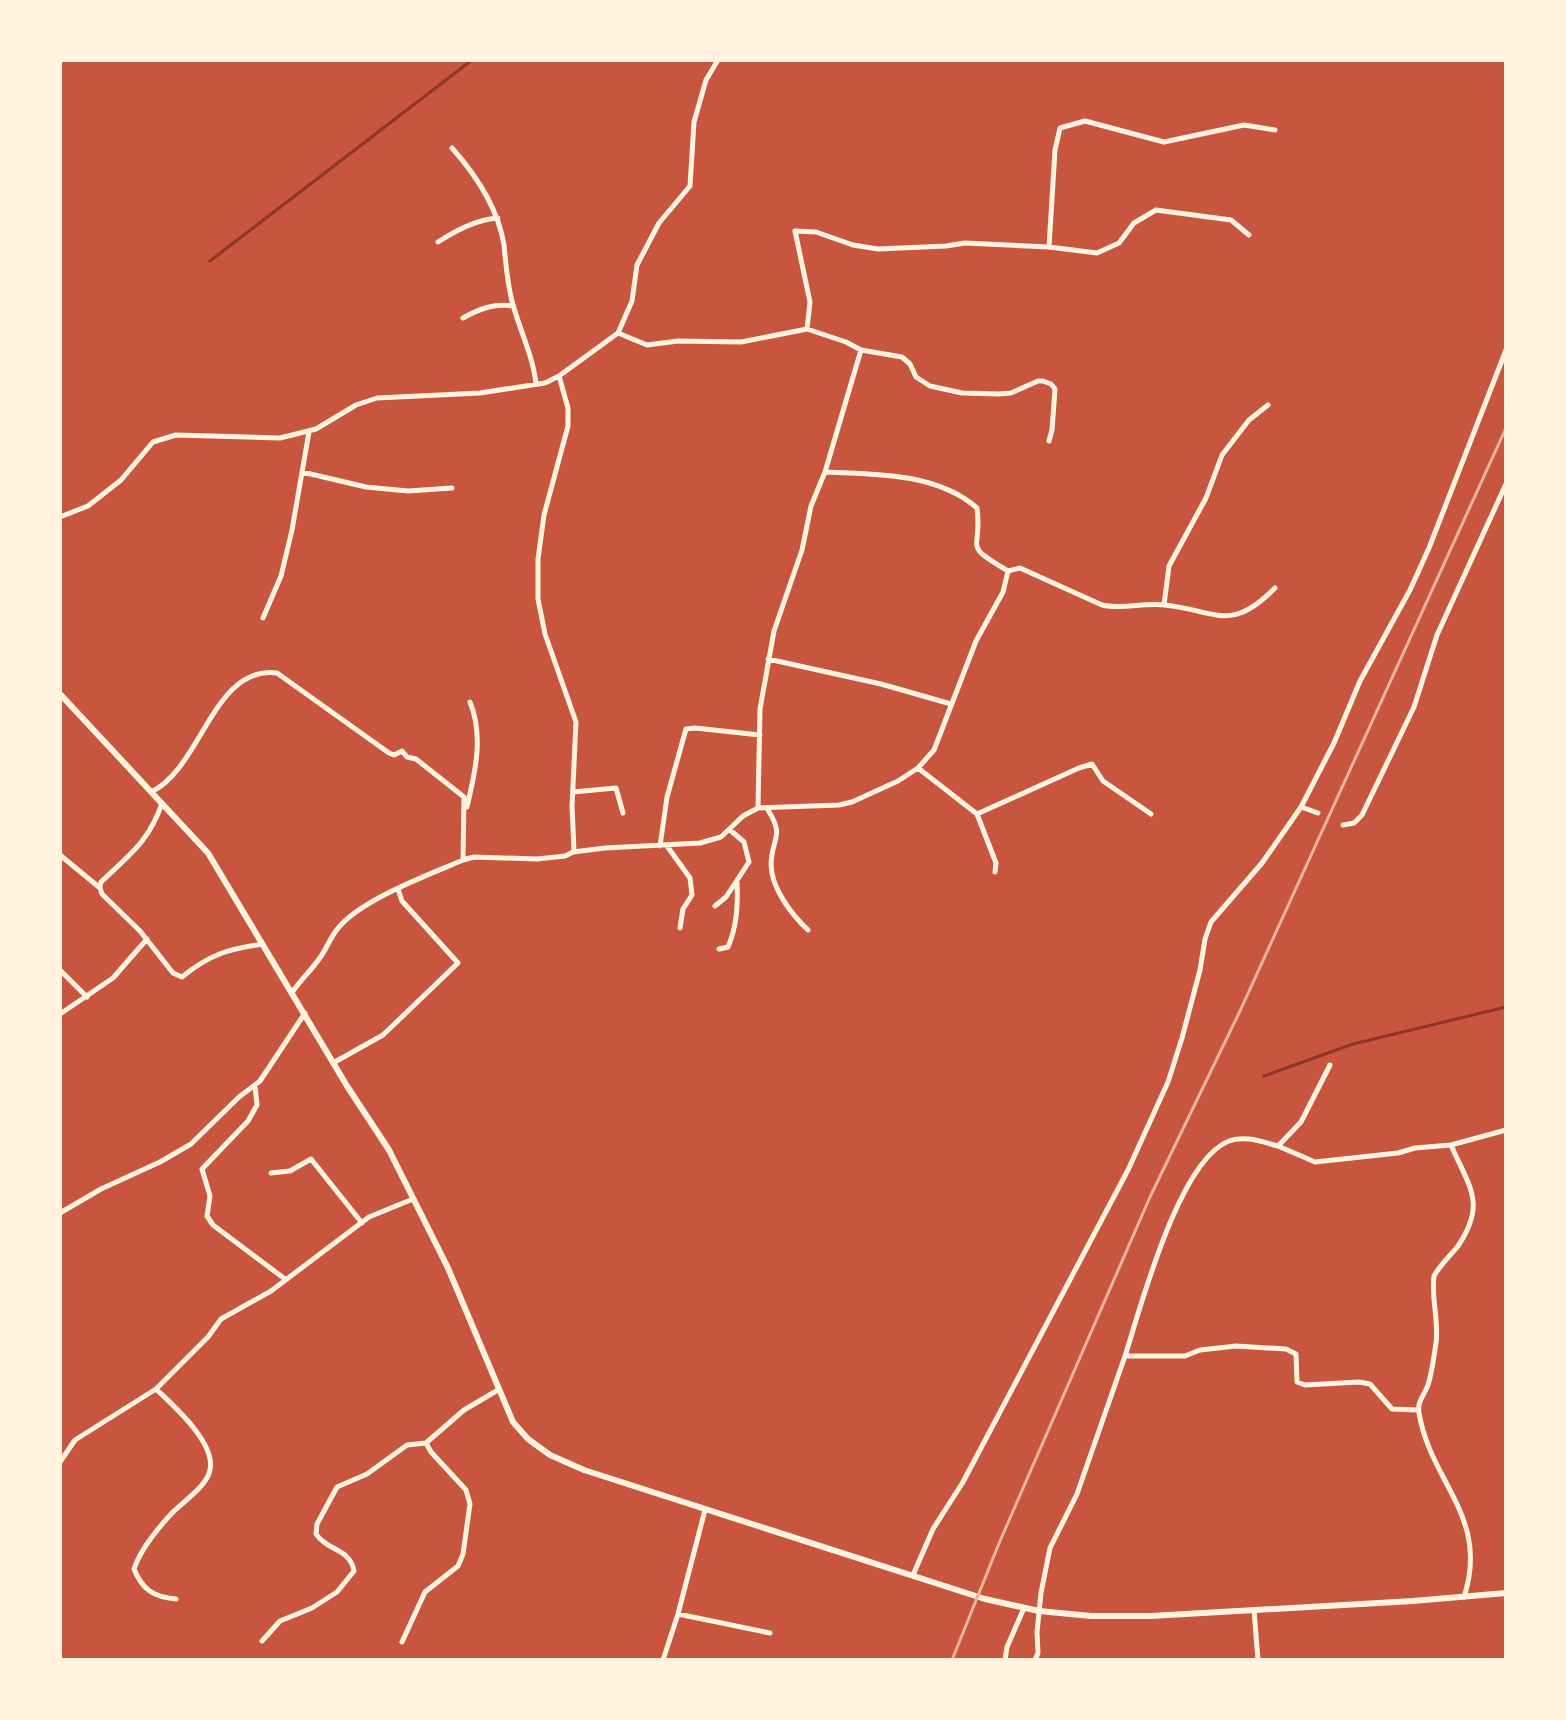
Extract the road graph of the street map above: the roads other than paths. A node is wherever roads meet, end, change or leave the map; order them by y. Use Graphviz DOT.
graph roads {
  1 [pos="718,60"];
  2 [pos="1275,130"];
  3 [pos="452,148"];
  4 [pos="498,218"];
  5 [pos="1249,235"];
  6 [pos="438,242"];
  7 [pos="1049,247"];
  8 [pos="513,306"];
  9 [pos="463,318"];
  10 [pos="807,329"];
  11 [pos="618,333"];
  12 [pos="861,350"];
  13 [pos="1506,350"];
  14 [pos="559,376"];
  15 [pos="536,384"];
  16 [pos="1268,405"];
  17 [pos="309,432"];
  18 [pos="1049,441"];
  19 [pos="302,472"];
  20 [pos="825,472"];
  21 [pos="1506,484"];
  22 [pos="452,488"];
  23 [pos="60,517"];
  24 [pos="1008,571"];
  25 [pos="1275,588"];
  26 [pos="1164,605"];
  27 [pos="263,618"];
  28 [pos="768,659"];
  29 [pos="60,694"];
  30 [pos="470,702"];
  31 [pos="951,704"];
  32 [pos="760,735"];
  33 [pos="918,768"];
  34 [pos="573,792"];
  35 [pos="151,793"];
  36 [pos="162,803"];
  37 [pos="1301,807"];
  38 [pos="758,808"];
  39 [pos="768,810"];
  40 [pos="623,813"];
  41 [pos="1318,813"];
  42 [pos="977,814"];
  43 [pos="1151,814"];
  44 [pos="464,823"];
  45 [pos="1343,825"];
  46 [pos="730,830"];
  47 [pos="663,846"];
  48 [pos="573,852"];
  49 [pos="60,855"];
  50 [pos="463,860"];
  51 [pos="995,872"];
  52 [pos="737,881"];
  53 [pos="100,888"];
  54 [pos="398,889"];
  55 [pos="715,906"];
  56 [pos="680,928"];
  57 [pos="808,930"];
  58 [pos="147,939"];
  59 [pos="263,944"];
  60 [pos="719,949"];
  61 [pos="60,970"];
  62 [pos="292,993"];
  63 [pos="87,997"];
  64 [pos="305,1013"];
  65 [pos="60,1014"];
  66 [pos="333,1063"];
  67 [pos="1330,1065"];
  68 [pos="255,1085"];
  69 [pos="1506,1130"];
  70 [pos="1451,1145"];
  71 [pos="1278,1146"];
  72 [pos="271,1173"];
  73 [pos="413,1199"];
  74 [pos="60,1213"];
  75 [pos="362,1223"];
  76 [pos="286,1280"];
  77 [pos="1125,1356"];
  78 [pos="156,1389"];
  79 [pos="498,1390"];
  80 [pos="1418,1410"];
  81 [pos="426,1443"];
  82 [pos="60,1462"];
  83 [pos="705,1510"];
  84 [pos="913,1575"];
  85 [pos="1506,1593"];
  86 [pos="1464,1597"];
  87 [pos="176,1599"];
  88 [pos="1024,1608"];
  89 [pos="1254,1610"];
  90 [pos="1039,1611"];
  91 [pos="678,1614"];
  92 [pos="770,1633"];
  93 [pos="262,1641"];
  94 [pos="402,1642"];
  95 [pos="663,1660"];
  96 [pos="1005,1660"];
  97 [pos="1035,1660"];
  98 [pos="1258,1660"];
  1 -- 11 [label="street"];
  2 -- 7 [label="street"];
  3 -- 4 [label="street"];
  4 -- 6 [label="street"];
  4 -- 8 [label="street"];
  5 -- 7 [label="street"];
  7 -- 10 [label="street"];
  8 -- 9 [label="street"];
  8 -- 15 [label="street"];
  10 -- 11 [label="street"];
  10 -- 12 [label="street"];
  11 -- 14 [label="street"];
  12 -- 18 [label="street"];
  12 -- 20 [label="street"];
  13 -- 37 [label="street"];
  14 -- 15 [label="street"];
  14 -- 34 [label="street"];
  15 -- 17 [label="street"];
  16 -- 26 [label="street"];
  17 -- 19 [label="street"];
  17 -- 23 [label="street"];
  19 -- 22 [label="street"];
  19 -- 27 [label="street"];
  20 -- 24 [label="street"];
  20 -- 28 [label="street"];
  21 -- 45 [label="street"];
  24 -- 26 [label="street"];
  24 -- 31 [label="street"];
  25 -- 26 [label="street"];
  28 -- 31 [label="street"];
  28 -- 32 [label="street"];
  29 -- 35 [label="street"];
  30 -- 44 [label="street"];
  31 -- 33 [label="street"];
  32 -- 38 [label="street"];
  32 -- 47 [label="street"];
  33 -- 39 [label="street"];
  33 -- 42 [label="street"];
  34 -- 40 [label="street"];
  34 -- 48 [label="street"];
  35 -- 36 [label="street"];
  35 -- 44 [label="street"];
  36 -- 53 [label="street"];
  36 -- 59 [label="street"];
  37 -- 41 [label="street"];
  37 -- 84 [label="street"];
  38 -- 39 [label="street"];
  38 -- 46 [label="street"];
  39 -- 57 [label="street"];
  42 -- 43 [label="street"];
  42 -- 51 [label="street"];
  44 -- 50 [label="street"];
  46 -- 47 [label="street"];
  46 -- 52 [label="street"];
  47 -- 48 [label="street"];
  47 -- 56 [label="street"];
  48 -- 50 [label="street"];
  49 -- 53 [label="street"];
  50 -- 54 [label="street"];
  52 -- 55 [label="street"];
  52 -- 60 [label="street"];
  53 -- 58 [label="street"];
  54 -- 62 [label="street"];
  54 -- 66 [label="street"];
  58 -- 59 [label="street"];
  58 -- 63 [label="street"];
  59 -- 62 [label="street"];
  61 -- 63 [label="street"];
  62 -- 64 [label="street"];
  63 -- 65 [label="street"];
  64 -- 66 [label="street"];
  64 -- 68 [label="street"];
  66 -- 73 [label="street"];
  67 -- 71 [label="street"];
  68 -- 74 [label="street"];
  68 -- 76 [label="street"];
  69 -- 70 [label="street"];
  70 -- 71 [label="street"];
  70 -- 80 [label="street"];
  71 -- 77 [label="street"];
  72 -- 75 [label="street"];
  73 -- 75 [label="street"];
  73 -- 79 [label="street"];
  75 -- 76 [label="street"];
  76 -- 78 [label="street"];
  77 -- 80 [label="street"];
  77 -- 90 [label="street"];
  78 -- 82 [label="street"];
  78 -- 87 [label="street"];
  79 -- 81 [label="street"];
  79 -- 83 [label="street"];
  80 -- 86 [label="street"];
  81 -- 93 [label="street"];
  81 -- 94 [label="street"];
  83 -- 84 [label="street"];
  83 -- 91 [label="street"];
  84 -- 88 [label="street"];
  85 -- 86 [label="street"];
  86 -- 89 [label="street"];
  88 -- 90 [label="street"];
  88 -- 96 [label="street"];
  89 -- 90 [label="street"];
  89 -- 98 [label="street"];
  90 -- 97 [label="street"];
  91 -- 92 [label="street"];
  91 -- 95 [label="street"];
}
